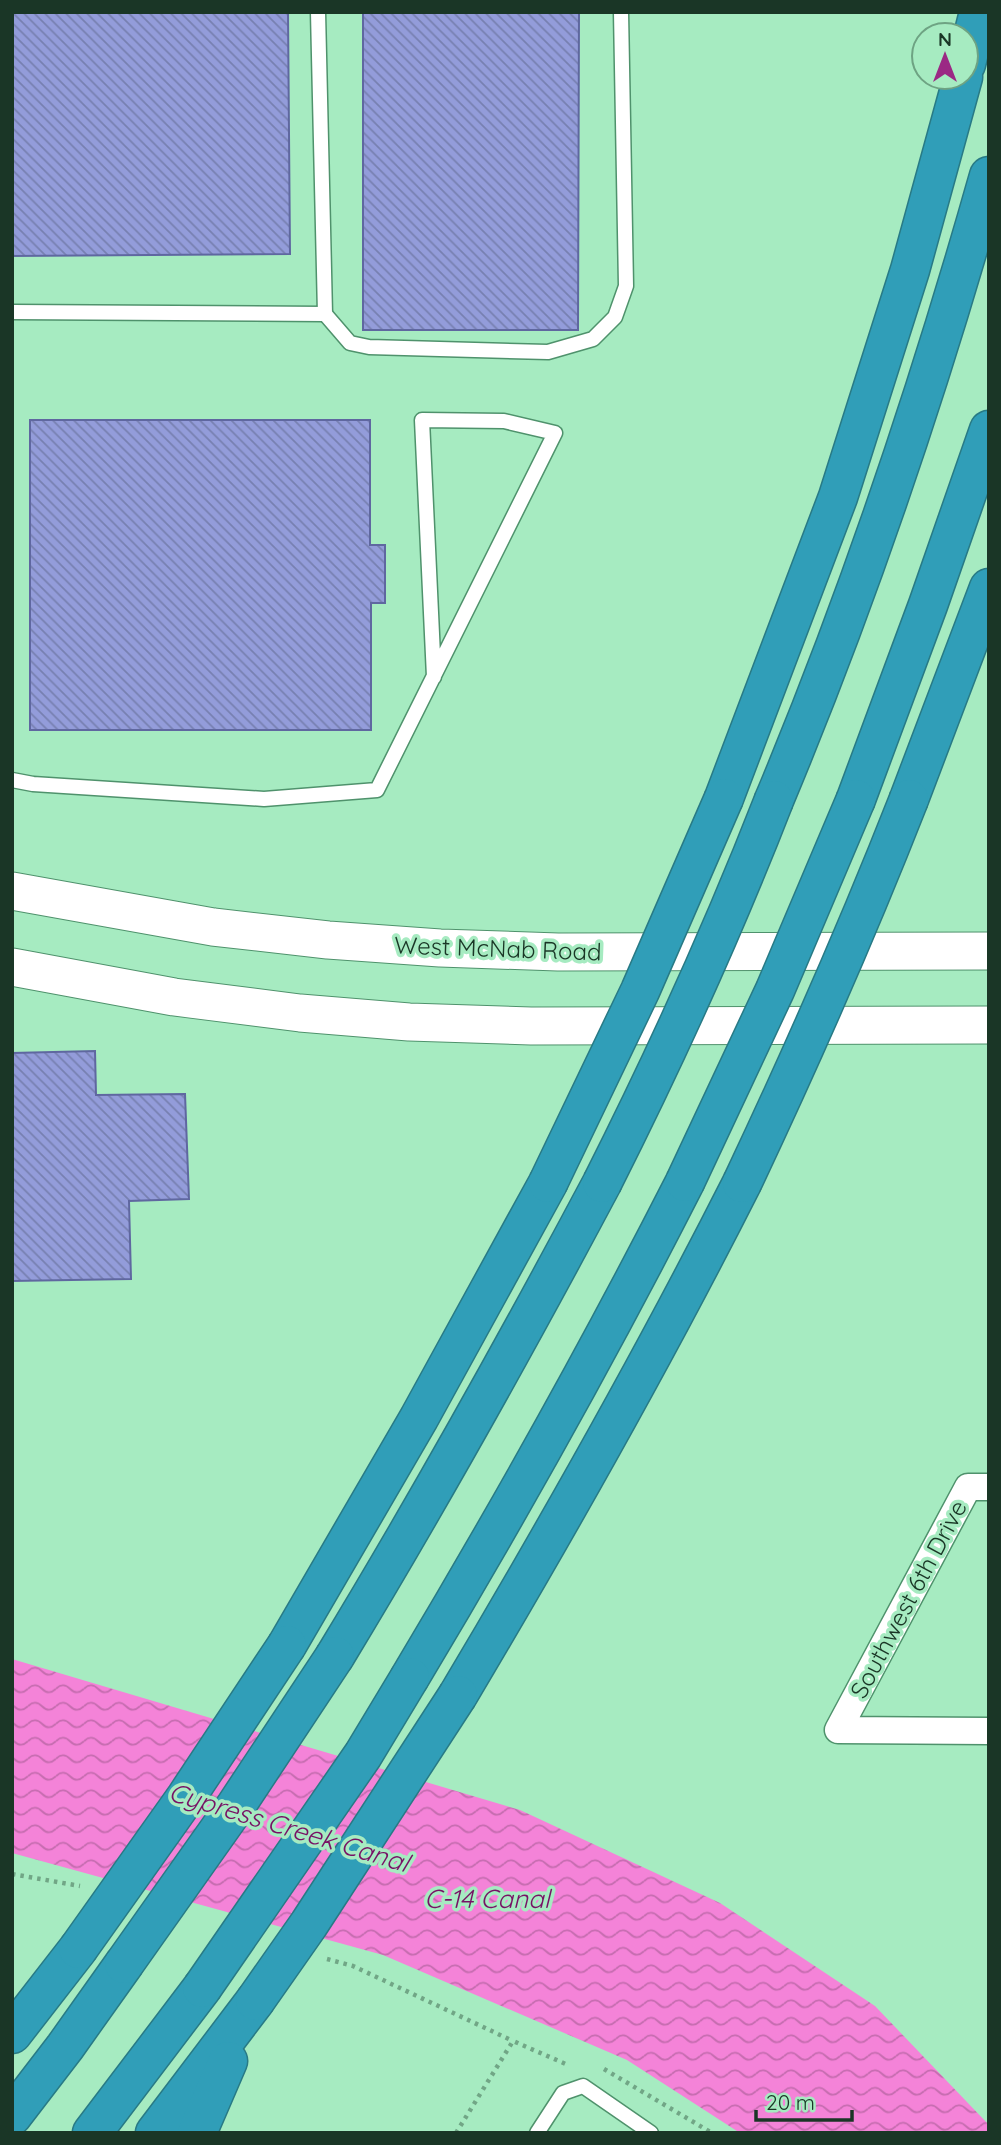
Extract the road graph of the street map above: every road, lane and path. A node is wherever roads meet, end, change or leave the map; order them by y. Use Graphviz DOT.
graph roads {
  1 [pos="318,12"];
  2 [pos="621,12"];
  3 [pos="959,91"];
  4 [pos="989,176"];
  5 [pos="12,312"];
  6 [pos="325,314"];
  7 [pos="989,430"];
  8 [pos="989,588"];
  9 [pos="434,677"];
  10 [pos="12,780"];
  11 [pos="12,891"];
  12 [pos="989,951"];
  13 [pos="12,967"];
  14 [pos="989,1025"];
  15 [pos="989,1487"];
  16 [pos="989,1731"];
  17 [pos="255,2001"];
  18 [pos="12,2034"];
  19 [pos="12,2116"];
  20 [pos="92,2133"];
  21 [pos="155,2133"];
  22 [pos="197,2133"];
  23 [pos="537,2133"];
  24 [pos="651,2133"];
  1 -- 6 [label="lane"];
  2 -- 6 [label="lane"];
  3 -- 18 [label="highway, bridge"];
  4 -- 19 [label="highway, bridge"];
  5 -- 6 [label="lane"];
  7 -- 20 [label="highway, bridge"];
  8 -- 17 [label="highway, bridge"];
  9 -- 9 [label="lane"];
  9 -- 10 [label="lane"];
  11 -- 12 [label="main road, West McNab Road"];
  13 -- 14 [label="main road"];
  15 -- 16 [label="street, Southwest 6th Drive"];
  17 -- 21 [label="highway"];
  17 -- 22 [label="highway"];
  23 -- 24 [label="lane"];
}
